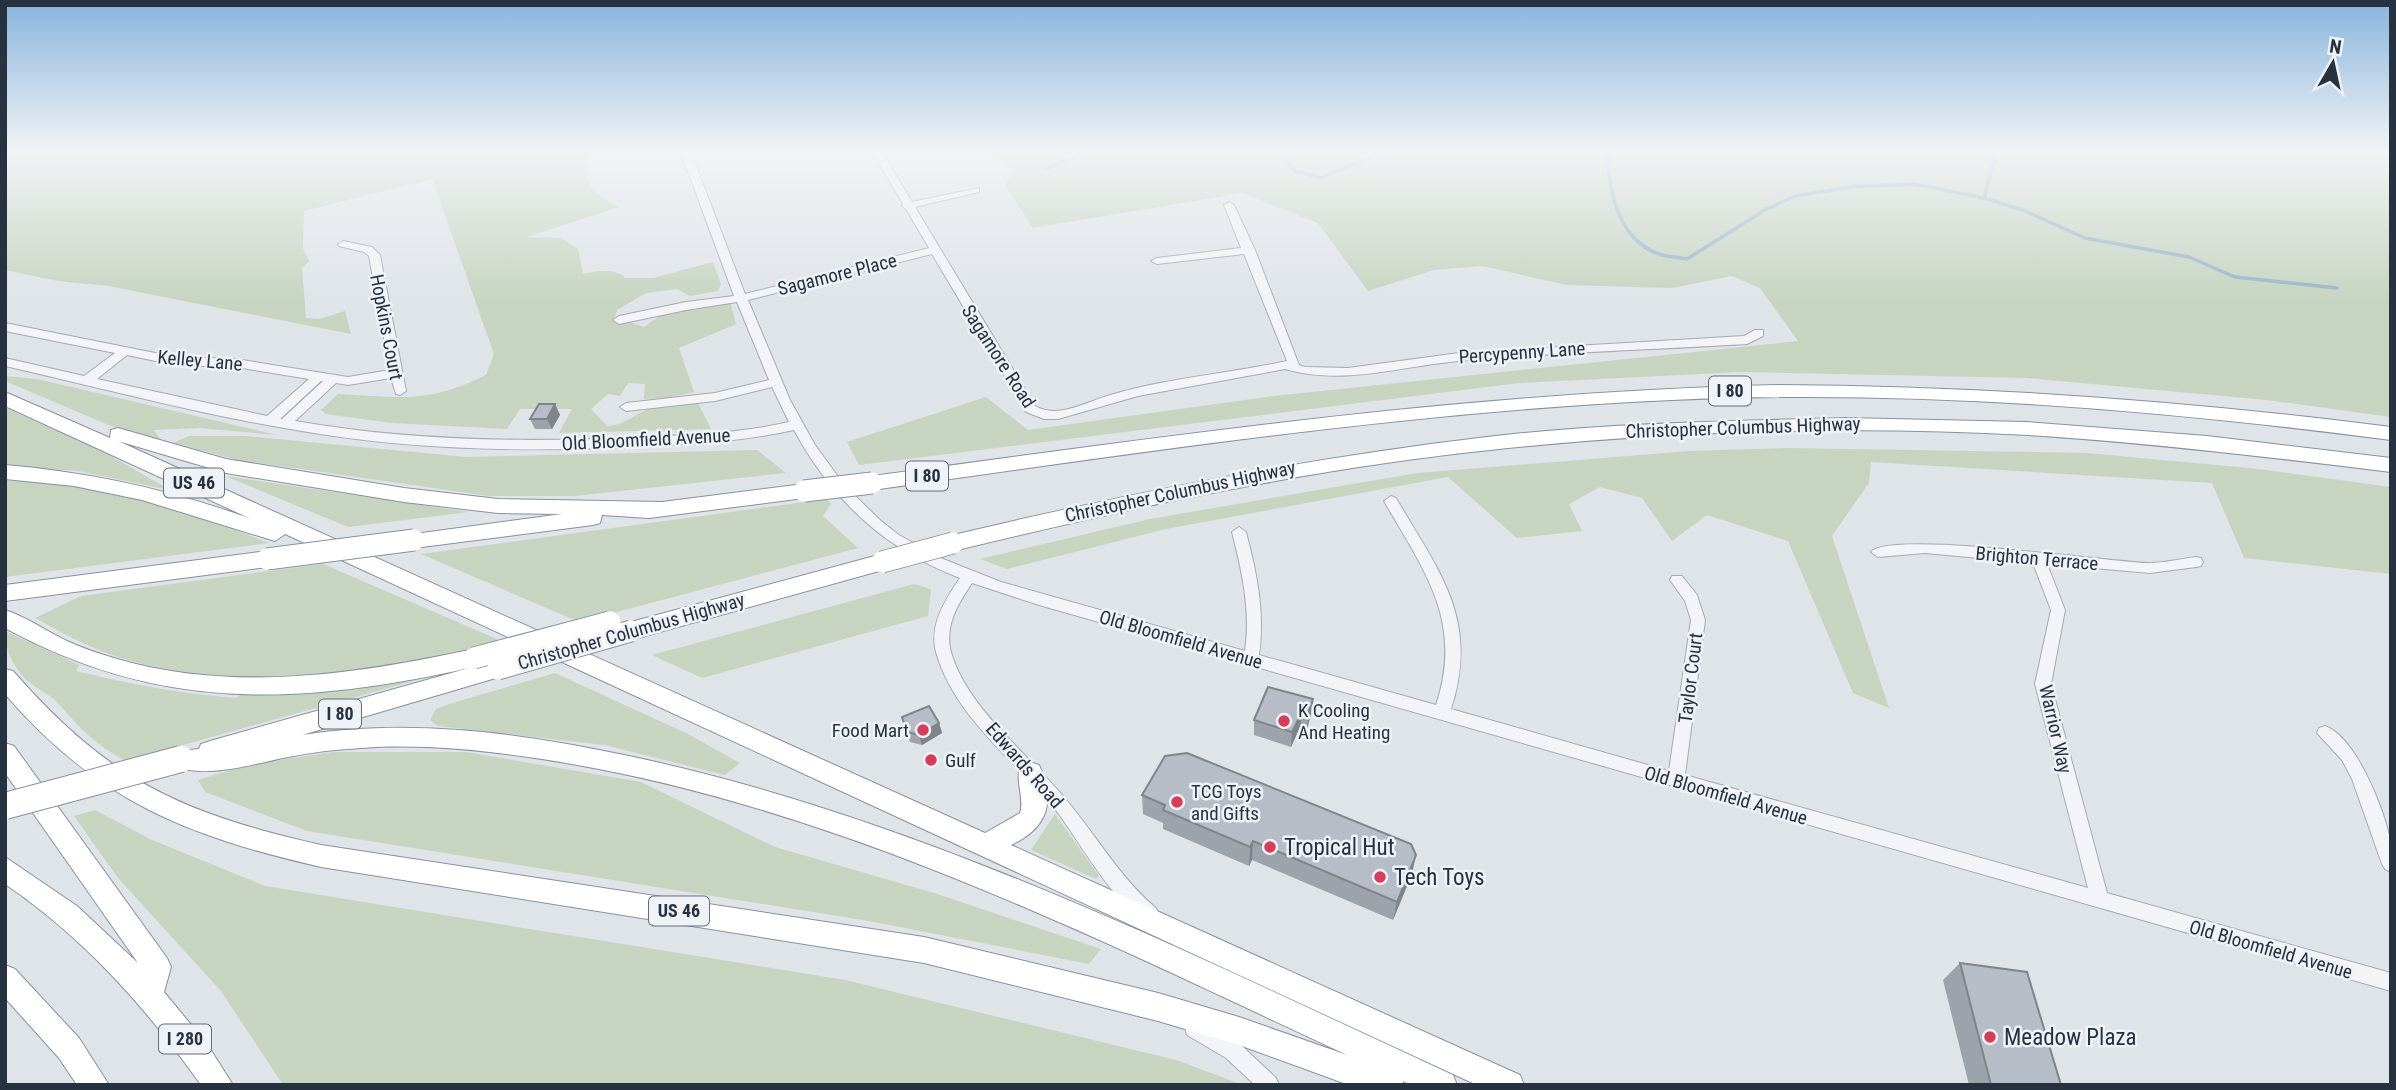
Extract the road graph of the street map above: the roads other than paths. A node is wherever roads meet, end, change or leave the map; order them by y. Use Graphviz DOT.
graph roads {
  1 [pos="705,201"];
  2 [pos="904,201"];
  3 [pos="929,201"];
  4 [pos="1229,205"];
  5 [pos="907,206"];
  6 [pos="343,244"];
  7 [pos="933,250"];
  8 [pos="1249,250"];
  9 [pos="1157,261"];
  10 [pos="742,298"];
  11 [pos="619,320"];
  12 [pos="5,327"];
  13 [pos="1759,333"];
  14 [pos="125,351"];
  15 [pos="5,362"];
  16 [pos="1286,365"];
  17 [pos="396,373"];
  18 [pos="319,376"];
  19 [pos="334,378"];
  20 [pos="86,381"];
  21 [pos="776,383"];
  22 [pos="400,391"];
  23 [pos="5,398"];
  24 [pos="626,407"];
  25 [pos="270,421"];
  26 [pos="285,424"];
  27 [pos="799,424"];
  28 [pos="86,433"];
  29 [pos="2391,433"];
  30 [pos="2391,466"];
  31 [pos="5,472"];
  32 [pos="1391,501"];
  33 [pos="661,509"];
  34 [pos="302,532"];
  35 [pos="1239,532"];
  36 [pos="1878,552"];
  37 [pos="2038,558"];
  38 [pos="2196,562"];
  39 [pos="969,577"];
  40 [pos="1677,580"];
  41 [pos="803,584"];
  42 [pos="5,593"];
  43 [pos="5,618"];
  44 [pos="1251,659"];
  45 [pos="5,678"];
  46 [pos="1443,712"];
  47 [pos="2325,733"];
  48 [pos="5,753"];
  49 [pos="181,759"];
  50 [pos="1030,772"];
  51 [pos="1676,781"];
  52 [pos="5,806"];
  53 [pos="984,845"];
  54 [pos="2391,864"];
  55 [pos="5,869"];
  56 [pos="2101,900"];
  57 [pos="1174,931"];
  58 [pos="5,978"];
  59 [pos="2391,982"];
  60 [pos="150,994"];
  61 [pos="1136,1001"];
  62 [pos="95,1085"];
  63 [pos="219,1085"];
  64 [pos="1269,1085"];
  65 [pos="1390,1085"];
  66 [pos="1443,1085"];
  67 [pos="1510,1085"];
  1 -- 10 [label="street"];
  2 -- 5 [label="street, Sagamore Road"];
  3 -- 5 [label="street"];
  4 -- 8 [label="street"];
  5 -- 7 [label="street, Sagamore Road"];
  6 -- 17 [label="street, Hopkins Court"];
  7 -- 10 [label="street, Sagamore Place"];
  7 -- 16 [label="street, Sagamore Road"];
  8 -- 9 [label="street"];
  8 -- 16 [label="street"];
  10 -- 11 [label="street, Sagamore Place"];
  10 -- 21 [label="street"];
  12 -- 14 [label="street, Kelley Lane"];
  13 -- 16 [label="street, Percypenny Lane"];
  14 -- 18 [label="street, Kelley Lane"];
  14 -- 20 [label="street"];
  15 -- 20 [label="street, Old Bloomfield Avenue"];
  17 -- 19 [label="street, Kelley Lane"];
  17 -- 22 [label="street, Hopkins Court"];
  18 -- 19 [label="street, Kelley Lane"];
  18 -- 25 [label="street"];
  19 -- 26 [label="street"];
  20 -- 25 [label="street, Old Bloomfield Avenue"];
  21 -- 24 [label="street"];
  21 -- 27 [label="street"];
  23 -- 28 [label="highway, US 46"];
  25 -- 26 [label="street, Old Bloomfield Avenue"];
  26 -- 27 [label="street, Old Bloomfield Avenue"];
  27 -- 39 [label="street, Old Bloomfield Avenue"];
  28 -- 33 [label="highway"];
  28 -- 34 [label="highway, US 46"];
  29 -- 33 [label="highway, Christopher Columbus Highway / I 80, bridge"];
  30 -- 41 [label="highway, Christopher Columbus Highway / I 80, bridge"];
  31 -- 34 [label="highway"];
  32 -- 46 [label="street"];
  33 -- 42 [label="highway, Christopher Columbus Highway / I 80, bridge"];
  34 -- 53 [label="highway, US 46"];
  35 -- 44 [label="street"];
  36 -- 37 [label="street, Brighton Terrace"];
  37 -- 38 [label="street, Brighton Terrace"];
  37 -- 56 [label="street, Warrior Way"];
  39 -- 44 [label="street, Old Bloomfield Avenue"];
  39 -- 50 [label="street, Edwards Road"];
  40 -- 51 [label="street, Taylor Court"];
  41 -- 43 [label="highway, bridge"];
  41 -- 49 [label="highway, Christopher Columbus Highway / I 80, bridge"];
  44 -- 46 [label="street, Old Bloomfield Avenue"];
  45 -- 61 [label="highway, US 46"];
  46 -- 51 [label="street, Old Bloomfield Avenue"];
  47 -- 54 [label="street"];
  48 -- 60 [label="highway"];
  49 -- 52 [label="highway, Christopher Columbus Highway / I 80, bridge"];
  49 -- 66 [label="highway"];
  50 -- 53 [label="highway"];
  50 -- 57 [label="street, Edwards Road"];
  51 -- 56 [label="street, Old Bloomfield Avenue"];
  53 -- 57 [label="highway, US 46"];
  55 -- 60 [label="highway"];
  56 -- 59 [label="street, Old Bloomfield Avenue"];
  57 -- 67 [label="highway, US 46"];
  58 -- 62 [label="highway"];
  60 -- 63 [label="highway, I 280"];
  61 -- 64 [label="street"];
  61 -- 65 [label="highway, US 46"];
}
